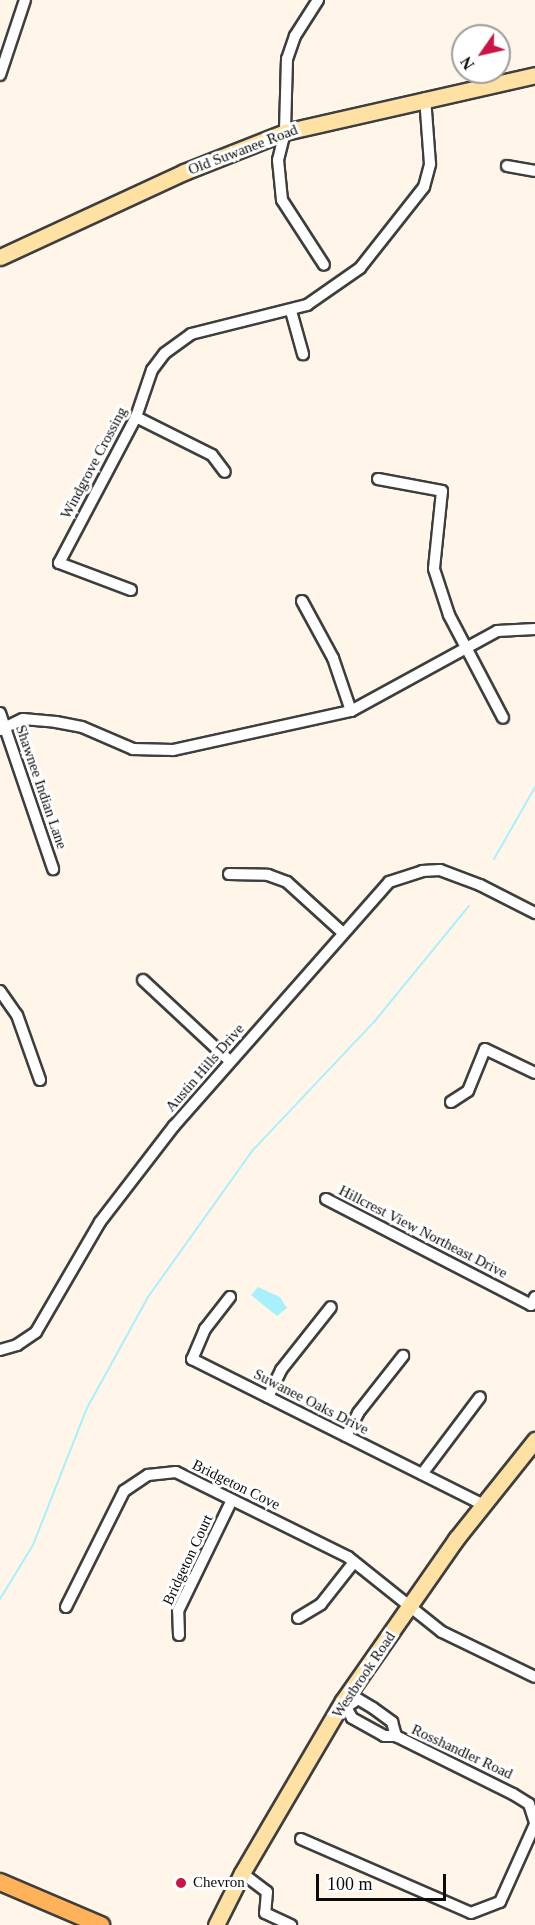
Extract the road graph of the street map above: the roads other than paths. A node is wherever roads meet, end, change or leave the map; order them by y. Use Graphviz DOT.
graph roads {
  1 [pos="25,0"];
  2 [pos="318,0"];
  3 [pos="0,75"];
  4 [pos="535,75"];
  5 [pos="425,98"];
  6 [pos="285,132"];
  7 [pos="507,166"];
  8 [pos="535,171"];
  9 [pos="0,256"];
  10 [pos="324,265"];
  11 [pos="291,311"];
  12 [pos="303,354"];
  13 [pos="136,417"];
  14 [pos="225,472"];
  15 [pos="378,479"];
  16 [pos="131,590"];
  17 [pos="302,602"];
  18 [pos="535,629"];
  19 [pos="467,648"];
  20 [pos="351,711"];
  21 [pos="0,713"];
  22 [pos="503,718"];
  23 [pos="2,729"];
  24 [pos="53,869"];
  25 [pos="229,874"];
  26 [pos="535,913"];
  27 [pos="343,933"];
  28 [pos="143,980"];
  29 [pos="0,992"];
  30 [pos="230,1061"];
  31 [pos="535,1073"];
  32 [pos="40,1080"];
  33 [pos="451,1102"];
  34 [pos="326,1199"];
  35 [pos="230,1297"];
  36 [pos="535,1297"];
  37 [pos="331,1307"];
  38 [pos="0,1350"];
  39 [pos="403,1356"];
  40 [pos="268,1397"];
  41 [pos="480,1397"];
  42 [pos="346,1436"];
  43 [pos="535,1440"];
  44 [pos="422,1474"];
  45 [pos="232,1500"];
  46 [pos="482,1504"];
  47 [pos="354,1562"];
  48 [pos="410,1605"];
  49 [pos="66,1607"];
  50 [pos="298,1618"];
  51 [pos="179,1635"];
  52 [pos="535,1677"];
  53 [pos="345,1703"];
  54 [pos="396,1737"];
  55 [pos="535,1823"];
  56 [pos="300,1839"];
  57 [pos="242,1873"];
  58 [pos="0,1882"];
  59 [pos="101,1925"];
  60 [pos="216,1925"];
  61 [pos="291,1925"];
  1 -- 3 [label="street"];
  2 -- 6 [label="street"];
  4 -- 5 [label="street, Old Suwanee Road"];
  5 -- 6 [label="street, Old Suwanee Road"];
  5 -- 11 [label="street, Windgrove Crossing"];
  6 -- 9 [label="street, Old Suwanee Road"];
  6 -- 10 [label="street"];
  7 -- 8 [label="street"];
  11 -- 12 [label="street"];
  11 -- 13 [label="street, Windgrove Crossing"];
  13 -- 14 [label="street"];
  13 -- 16 [label="street, Windgrove Crossing"];
  15 -- 19 [label="street"];
  17 -- 20 [label="street"];
  18 -- 19 [label="street"];
  19 -- 20 [label="street"];
  19 -- 22 [label="street"];
  20 -- 23 [label="street"];
  21 -- 23 [label="street, Shawnee Indian Lane"];
  23 -- 24 [label="street, Shawnee Indian Lane"];
  25 -- 27 [label="street"];
  26 -- 27 [label="street, Austin Hills Drive"];
  27 -- 30 [label="street, Austin Hills Drive"];
  28 -- 30 [label="street"];
  29 -- 32 [label="street"];
  30 -- 38 [label="street, Austin Hills Drive"];
  31 -- 33 [label="street"];
  34 -- 36 [label="street, Hillcrest View Northeast Drive"];
  35 -- 40 [label="street, Suwanee Oaks Drive"];
  37 -- 40 [label="street"];
  39 -- 42 [label="street"];
  40 -- 42 [label="street, Suwanee Oaks Drive"];
  41 -- 44 [label="street"];
  42 -- 44 [label="street, Suwanee Oaks Drive"];
  43 -- 46 [label="street, Westbrook Road"];
  44 -- 46 [label="street, Suwanee Oaks Drive"];
  45 -- 47 [label="street, Bridgeton Cove"];
  45 -- 49 [label="street, Bridgeton Cove"];
  45 -- 51 [label="street, Bridgeton Court"];
  46 -- 48 [label="street, Westbrook Road"];
  47 -- 48 [label="street, Bridgeton Cove"];
  47 -- 50 [label="street"];
  48 -- 52 [label="street, Bridgeton Cove"];
  48 -- 53 [label="street, Westbrook Road"];
  53 -- 54 [label="street, Rosshandler Road"];
  53 -- 54 [label="street, Rosshandler Road"];
  53 -- 57 [label="street, Westbrook Road"];
  54 -- 55 [label="street, Rosshandler Road"];
  55 -- 56 [label="street, Rosshandler Road"];
  57 -- 60 [label="street, Westbrook Road"];
  57 -- 61 [label="street"];
  58 -- 59 [label="main road"];
}
